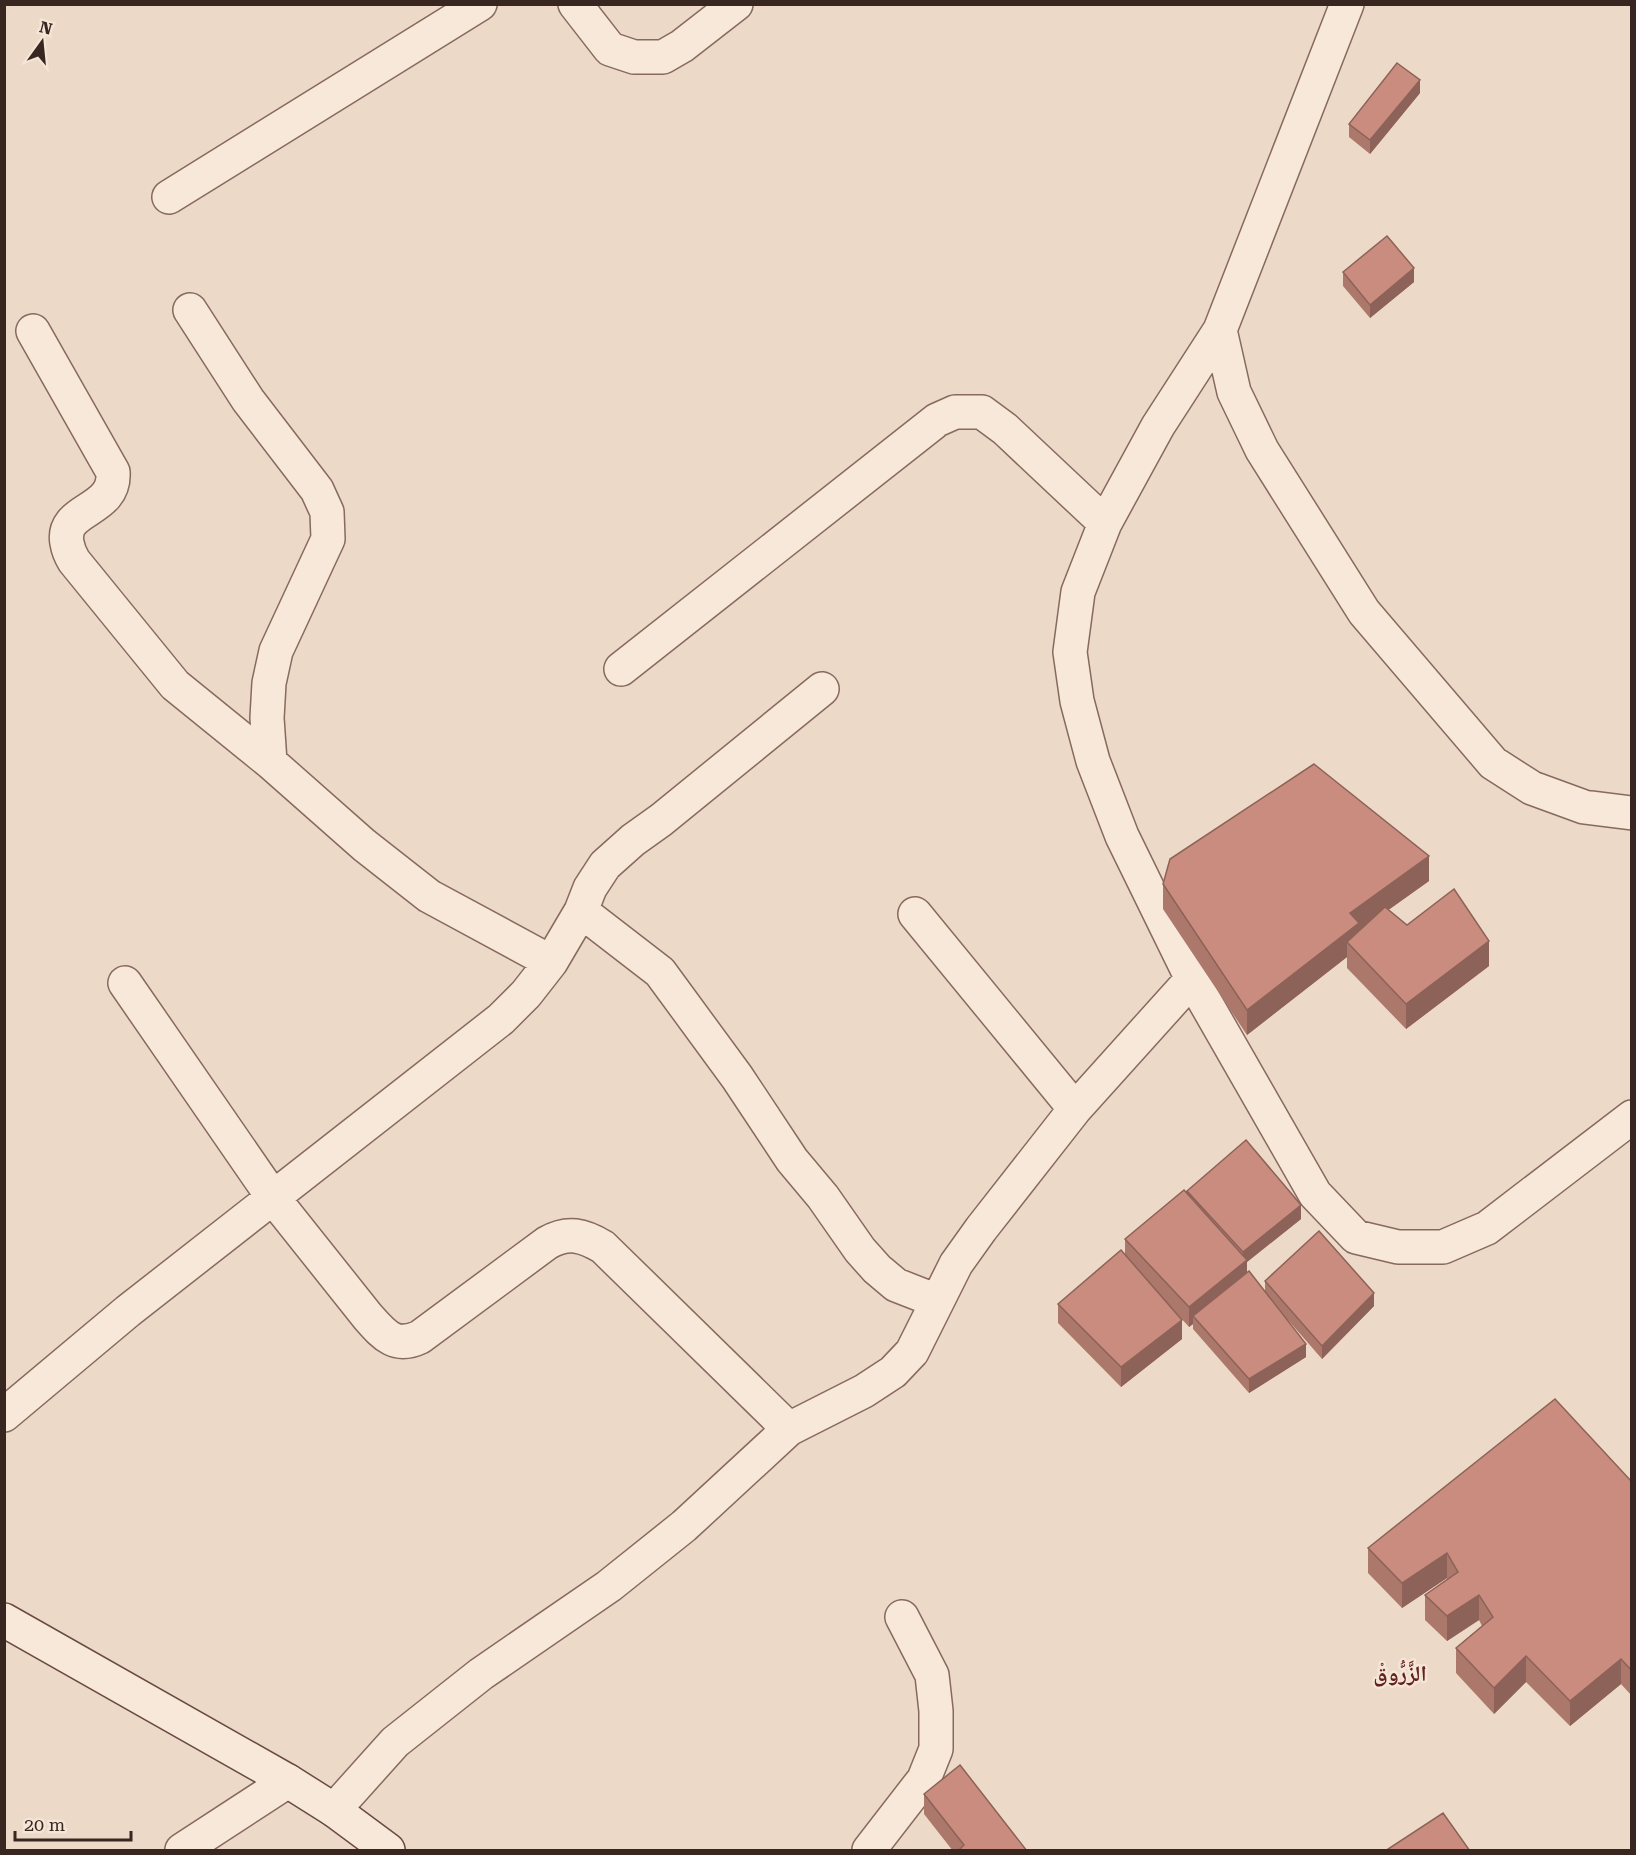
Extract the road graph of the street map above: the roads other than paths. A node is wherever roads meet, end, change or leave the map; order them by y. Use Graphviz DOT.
graph roads {
  1 [pos="480,4"];
  2 [pos="575,4"];
  3 [pos="736,4"];
  4 [pos="1347,4"];
  5 [pos="169,197"];
  6 [pos="190,310"];
  7 [pos="1220,330"];
  8 [pos="33,331"];
  9 [pos="1105,523"];
  10 [pos="621,669"];
  11 [pos="822,689"];
  12 [pos="270,762"];
  13 [pos="1632,813"];
  14 [pos="581,911"];
  15 [pos="915,914"];
  16 [pos="550,962"];
  17 [pos="1192,979"];
  18 [pos="125,983"];
  19 [pos="1075,1109"];
  20 [pos="1632,1117"];
  21 [pos="274,1199"];
  22 [pos="937,1301"];
  23 [pos="4,1415"];
  24 [pos="789,1429"];
  25 [pos="902,1617"];
  26 [pos="4,1620"];
  27 [pos="288,1781"];
  28 [pos="334,1809"];
  29 [pos="182,1851"];
  30 [pos="387,1851"];
  31 [pos="869,1851"];
  1 -- 5 [label="street"];
  2 -- 3 [label="street"];
  4 -- 7 [label="street"];
  6 -- 12 [label="street"];
  7 -- 9 [label="street"];
  7 -- 13 [label="street"];
  8 -- 12 [label="street"];
  9 -- 10 [label="street"];
  9 -- 17 [label="street"];
  11 -- 14 [label="street"];
  12 -- 16 [label="street"];
  14 -- 16 [label="street"];
  14 -- 22 [label="street"];
  15 -- 19 [label="street"];
  16 -- 21 [label="street"];
  17 -- 19 [label="street"];
  17 -- 20 [label="street"];
  18 -- 21 [label="street"];
  19 -- 22 [label="street"];
  21 -- 23 [label="street"];
  21 -- 24 [label="street"];
  22 -- 24 [label="street"];
  24 -- 28 [label="street"];
  25 -- 31 [label="street"];
  26 -- 27 [label="street"];
  27 -- 28 [label="street"];
  27 -- 29 [label="street"];
  28 -- 30 [label="street"];
}
